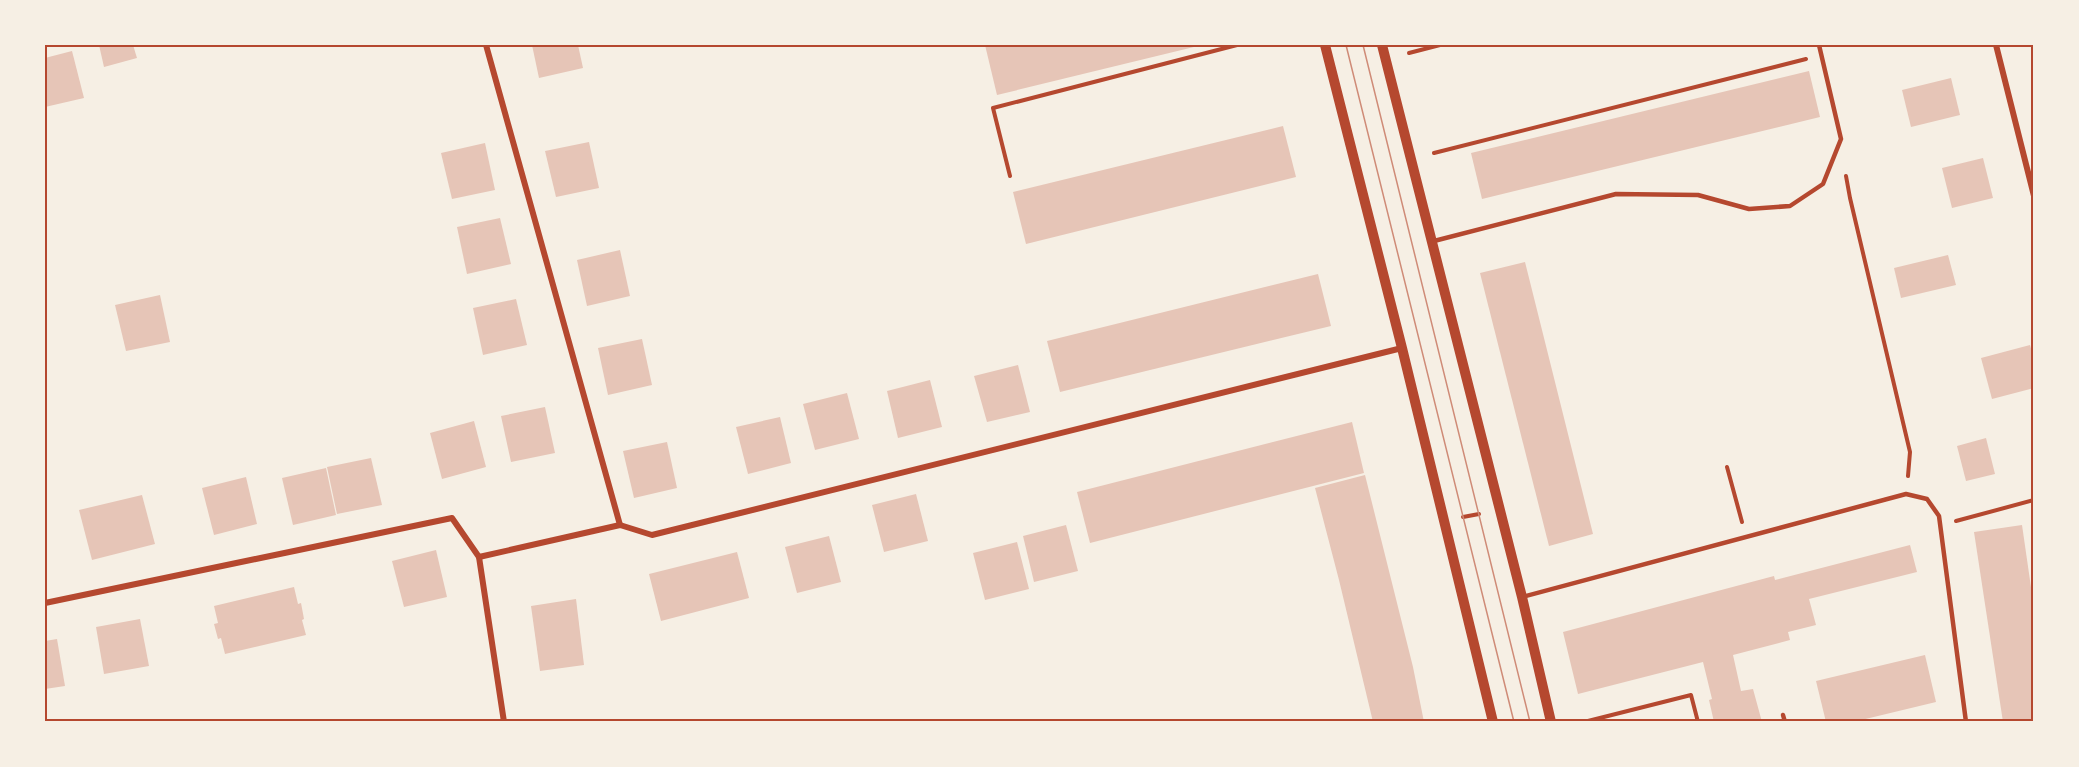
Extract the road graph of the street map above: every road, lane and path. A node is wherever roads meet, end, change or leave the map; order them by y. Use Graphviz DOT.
graph roads {
  1 [pos="486,45"];
  2 [pos="1237,45"];
  3 [pos="1325,45"];
  4 [pos="1382,45"];
  5 [pos="1440,45"];
  6 [pos="1819,45"];
  7 [pos="1996,45"];
  8 [pos="1409,53"];
  9 [pos="1821,55"];
  10 [pos="1841,140"];
  11 [pos="1434,153"];
  12 [pos="1010,176"];
  13 [pos="2034,196"];
  14 [pos="1431,242"];
  15 [pos="1402,348"];
  16 [pos="1727,467"];
  17 [pos="1906,494"];
  18 [pos="2034,500"];
  19 [pos="1499,509"];
  20 [pos="1444,522"];
  21 [pos="620,525"];
  22 [pos="1941,526"];
  23 [pos="1746,537"];
  24 [pos="479,557"];
  25 [pos="1522,597"];
  26 [pos="45,603"];
  27 [pos="1783,715"];
  28 [pos="504,722"];
  29 [pos="1493,722"];
  30 [pos="1551,722"];
  31 [pos="1584,722"];
  32 [pos="1698,722"];
  33 [pos="1785,722"];
  34 [pos="1966,722"];
  1 -- 21 [label="street"];
  2 -- 12 [label="path"];
  3 -- 15 [label="street"];
  4 -- 14 [label="street"];
  5 -- 8 [label="path"];
  6 -- 9 [label="lane"];
  7 -- 13 [label="street"];
  9 -- 10 [label="lane"];
  9 -- 11 [label="path"];
  10 -- 14 [label="lane"];
  10 -- 17 [label="path"];
  14 -- 19 [label="street"];
  15 -- 20 [label="street"];
  15 -- 21 [label="street"];
  16 -- 23 [label="path"];
  17 -- 22 [label="lane"];
  17 -- 23 [label="lane"];
  18 -- 22 [label="path"];
  19 -- 20 [label="path"];
  19 -- 25 [label="street"];
  20 -- 29 [label="street"];
  21 -- 24 [label="street"];
  22 -- 34 [label="lane"];
  23 -- 25 [label="lane"];
  24 -- 26 [label="street"];
  24 -- 28 [label="street"];
  25 -- 30 [label="street"];
  27 -- 33 [label="lane"];
  31 -- 32 [label="path"];
}
